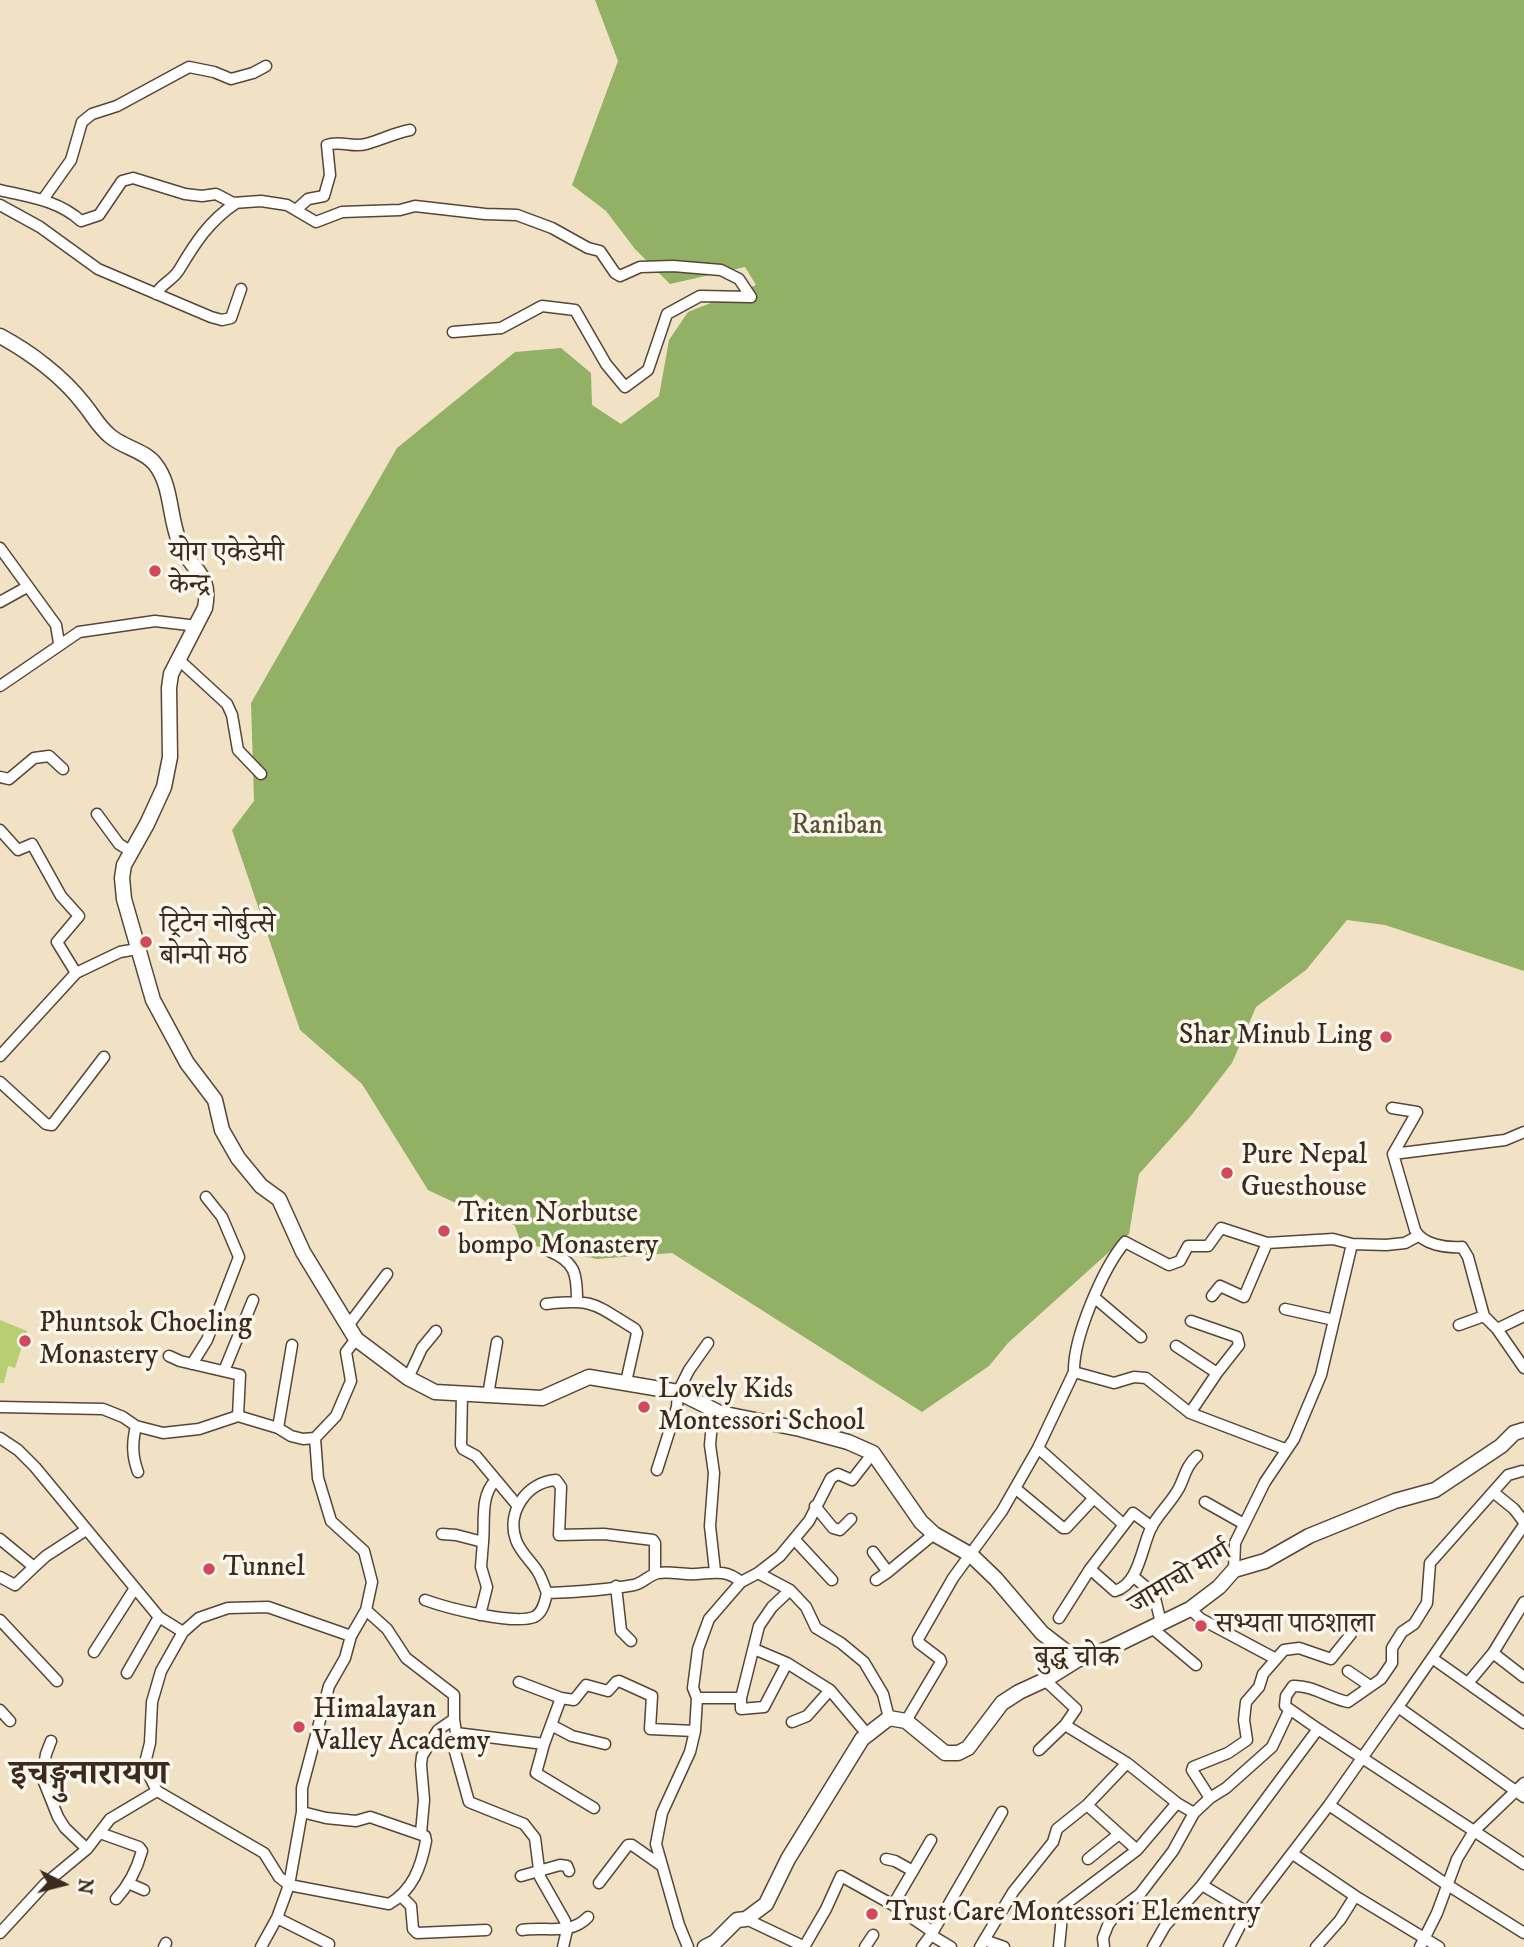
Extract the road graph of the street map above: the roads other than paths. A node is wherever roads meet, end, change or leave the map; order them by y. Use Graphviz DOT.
graph roads {
  1 [pos="266,65"];
  2 [pos="410,130"];
  3 [pos="0,190"];
  4 [pos="44,198"];
  5 [pos="236,203"];
  6 [pos="0,205"];
  7 [pos="297,209"];
  8 [pos="241,289"];
  9 [pos="156,294"];
  10 [pos="453,332"];
  11 [pos="0,336"];
  12 [pos="0,548"];
  13 [pos="27,587"];
  14 [pos="0,602"];
  15 [pos="197,626"];
  16 [pos="60,643"];
  17 [pos="177,659"];
  18 [pos="0,686"];
  19 [pos="63,769"];
  20 [pos="261,774"];
  21 [pos="0,777"];
  22 [pos="97,814"];
  23 [pos="0,830"];
  24 [pos="130,851"];
  25 [pos="137,949"];
  26 [pos="76,973"];
  27 [pos="0,1056"];
  28 [pos="104,1058"];
  29 [pos="0,1082"];
  30 [pos="1392,1108"];
  31 [pos="1524,1132"];
  32 [pos="1393,1154"];
  33 [pos="206,1198"];
  34 [pos="1418,1236"];
  35 [pos="1267,1243"];
  36 [pos="1352,1244"];
  37 [pos="549,1251"];
  38 [pos="387,1274"];
  39 [pos="1212,1296"];
  40 [pos="1095,1298"];
  41 [pos="253,1300"];
  42 [pos="577,1300"];
  43 [pos="546,1304"];
  44 [pos="1286,1309"];
  45 [pos="1484,1316"];
  46 [pos="1524,1316"];
  47 [pos="1334,1320"];
  48 [pos="1191,1321"];
  49 [pos="1459,1325"];
  50 [pos="1497,1329"];
  51 [pos="436,1331"];
  52 [pos="351,1333"];
  53 [pos="1141,1337"];
  54 [pos="497,1342"];
  55 [pos="708,1343"];
  56 [pos="292,1345"];
  57 [pos="1176,1346"];
  58 [pos="169,1356"];
  59 [pos="192,1364"];
  60 [pos="1524,1368"];
  61 [pos="224,1371"];
  62 [pos="1074,1372"];
  63 [pos="1217,1373"];
  64 [pos="408,1378"];
  65 [pos="625,1382"];
  66 [pos="678,1392"];
  67 [pos="462,1394"];
  68 [pos="488,1395"];
  69 [pos="0,1407"];
  70 [pos="720,1413"];
  71 [pos="1190,1413"];
  72 [pos="238,1416"];
  73 [pos="136,1426"];
  74 [pos="278,1428"];
  75 [pos="1524,1430"];
  76 [pos="0,1438"];
  77 [pos="315,1438"];
  78 [pos="1038,1447"];
  79 [pos="1285,1449"];
  80 [pos="873,1453"];
  81 [pos="1197,1456"];
  82 [pos="1523,1469"];
  83 [pos="657,1470"];
  84 [pos="138,1472"];
  85 [pos="495,1481"];
  86 [pos="1015,1488"];
  87 [pos="1493,1492"];
  88 [pos="1094,1498"];
  89 [pos="1205,1502"];
  90 [pos="517,1506"];
  91 [pos="815,1506"];
  92 [pos="852,1519"];
  93 [pos="1524,1523"];
  94 [pos="1123,1524"];
  95 [pos="1244,1524"];
  96 [pos="1152,1527"];
  97 [pos="86,1530"];
  98 [pos="442,1534"];
  99 [pos="934,1534"];
  100 [pos="0,1539"];
  101 [pos="794,1539"];
  102 [pos="483,1542"];
  103 [pos="873,1552"];
  104 [pos="971,1555"];
  105 [pos="34,1567"];
  106 [pos="1090,1569"];
  107 [pos="1234,1570"];
  108 [pos="715,1571"];
  109 [pos="888,1572"];
  110 [pos="758,1573"];
  111 [pos="654,1574"];
  112 [pos="0,1577"];
  113 [pos="1134,1577"];
  114 [pos="832,1580"];
  115 [pos="876,1580"];
  116 [pos="741,1582"];
  117 [pos="616,1586"];
  118 [pos="135,1588"];
  119 [pos="790,1590"];
  120 [pos="547,1593"];
  121 [pos="425,1600"];
  122 [pos="1524,1604"];
  123 [pos="1190,1609"];
  124 [pos="366,1610"];
  125 [pos="481,1615"];
  126 [pos="159,1616"];
  127 [pos="1059,1618"];
  128 [pos="0,1620"];
  129 [pos="1156,1625"];
  130 [pos="183,1632"];
  131 [pos="1351,1634"];
  132 [pos="352,1636"];
  133 [pos="631,1641"];
  134 [pos="754,1649"];
  135 [pos="94,1652"];
  136 [pos="1493,1653"];
  137 [pos="1432,1657"];
  138 [pos="1276,1659"];
  139 [pos="1077,1660"];
  140 [pos="787,1663"];
  141 [pos="1196,1665"];
  142 [pos="1348,1671"];
  143 [pos="127,1673"];
  144 [pos="1524,1676"];
  145 [pos="1045,1680"];
  146 [pos="57,1681"];
  147 [pos="519,1682"];
  148 [pos="1468,1683"];
  149 [pos="1370,1686"];
  150 [pos="830,1690"];
  151 [pos="562,1698"];
  152 [pos="697,1698"];
  153 [pos="741,1698"];
  154 [pos="1398,1707"];
  155 [pos="0,1710"];
  156 [pos="1289,1711"];
  157 [pos="889,1717"];
  158 [pos="454,1719"];
  159 [pos="10,1721"];
  160 [pos="906,1721"];
  161 [pos="792,1723"];
  162 [pos="1524,1723"];
  163 [pos="1065,1724"];
  164 [pos="553,1726"];
  165 [pos="1318,1730"];
  166 [pos="695,1731"];
  167 [pos="456,1733"];
  168 [pos="867,1734"];
  169 [pos="51,1741"];
  170 [pos="544,1744"];
  171 [pos="605,1744"];
  172 [pos="1039,1750"];
  173 [pos="1362,1757"];
  174 [pos="1127,1763"];
  175 [pos="1522,1790"];
  176 [pos="157,1791"];
  177 [pos="1210,1798"];
  178 [pos="1177,1803"];
  179 [pos="1087,1805"];
  180 [pos="1329,1805"];
  181 [pos="594,1808"];
  182 [pos="302,1812"];
  183 [pos="1002,1812"];
  184 [pos="1194,1813"];
  185 [pos="1474,1831"];
  186 [pos="100,1833"];
  187 [pos="421,1833"];
  188 [pos="1119,1834"];
  189 [pos="931,1840"];
  190 [pos="87,1849"];
  191 [pos="1137,1850"];
  192 [pos="1293,1854"];
  193 [pos="1088,1859"];
  194 [pos="886,1860"];
  195 [pos="1524,1862"];
  196 [pos="662,1866"];
  197 [pos="539,1870"];
  198 [pos="569,1871"];
  199 [pos="913,1871"];
  200 [pos="521,1876"];
  201 [pos="128,1883"];
  202 [pos="599,1883"];
  203 [pos="1446,1884"];
  204 [pos="289,1885"];
  205 [pos="1202,1885"];
  206 [pos="144,1890"];
  207 [pos="1355,1896"];
  208 [pos="402,1897"];
  209 [pos="116,1899"];
  210 [pos="893,1905"];
  211 [pos="1247,1912"];
  212 [pos="588,1917"];
  213 [pos="278,1918"];
  214 [pos="747,1919"];
  215 [pos="486,1930"];
  216 [pos="522,1930"];
  217 [pos="567,1930"];
  218 [pos="0,1933"];
  219 [pos="1524,1933"];
  220 [pos="873,1935"];
  221 [pos="932,1935"];
  222 [pos="1422,1942"];
  223 [pos="982,1943"];
  224 [pos="329,1944"];
  225 [pos="712,1945"];
  226 [pos="261,1947"];
  227 [pos="563,1947"];
  228 [pos="688,1947"];
  229 [pos="805,1947"];
  230 [pos="866,1947"];
  231 [pos="922,1947"];
  232 [pos="951,1947"];
  233 [pos="1004,1947"];
  234 [pos="1059,1947"];
  235 [pos="1104,1947"];
  236 [pos="1153,1947"];
  237 [pos="1230,1947"];
  238 [pos="1316,1947"];
  239 [pos="1439,1947"];
  1 -- 4 [label="street"];
  2 -- 7 [label="street"];
  3 -- 4 [label="street"];
  4 -- 5 [label="street"];
  5 -- 7 [label="street"];
  5 -- 9 [label="street"];
  6 -- 9 [label="street"];
  7 -- 10 [label="street"];
  8 -- 9 [label="street"];
  11 -- 15 [label="street"];
  12 -- 13 [label="street"];
  13 -- 14 [label="street"];
  13 -- 16 [label="street"];
  15 -- 16 [label="street"];
  15 -- 17 [label="street"];
  16 -- 18 [label="street"];
  17 -- 20 [label="street"];
  17 -- 24 [label="street"];
  19 -- 21 [label="street"];
  22 -- 24 [label="street"];
  23 -- 26 [label="street"];
  24 -- 25 [label="street"];
  25 -- 26 [label="street"];
  25 -- 52 [label="street"];
  26 -- 27 [label="street"];
  28 -- 29 [label="street"];
  30 -- 32 [label="street"];
  31 -- 32 [label="street"];
  32 -- 34 [label="street"];
  33 -- 59 [label="street"];
  34 -- 36 [label="street"];
  34 -- 45 [label="street"];
  35 -- 36 [label="street"];
  35 -- 39 [label="street"];
  35 -- 40 [label="street"];
  36 -- 47 [label="street"];
  37 -- 42 [label="street"];
  38 -- 52 [label="street"];
  40 -- 53 [label="street"];
  40 -- 62 [label="street"];
  41 -- 61 [label="street"];
  42 -- 43 [label="street"];
  42 -- 65 [label="street"];
  44 -- 47 [label="street"];
  45 -- 49 [label="street"];
  45 -- 50 [label="street"];
  46 -- 50 [label="street"];
  47 -- 79 [label="street"];
  48 -- 63 [label="street"];
  50 -- 60 [label="street"];
  51 -- 64 [label="street"];
  52 -- 64 [label="street"];
  52 -- 77 [label="street"];
  54 -- 68 [label="street"];
  55 -- 66 [label="street"];
  56 -- 74 [label="street"];
  57 -- 63 [label="street"];
  58 -- 59 [label="street"];
  59 -- 61 [label="street"];
  61 -- 72 [label="street"];
  62 -- 71 [label="street"];
  62 -- 78 [label="street"];
  63 -- 71 [label="street"];
  64 -- 67 [label="street"];
  65 -- 66 [label="street"];
  65 -- 68 [label="street"];
  66 -- 70 [label="street"];
  66 -- 83 [label="street"];
  67 -- 68 [label="street"];
  67 -- 85 [label="street"];
  69 -- 73 [label="street"];
  70 -- 80 [label="street"];
  70 -- 108 [label="street"];
  71 -- 79 [label="street"];
  72 -- 73 [label="street"];
  72 -- 74 [label="street"];
  73 -- 84 [label="street"];
  74 -- 77 [label="street"];
  75 -- 107 [label="street, जामाचो मार्ग"];
  76 -- 97 [label="street"];
  77 -- 124 [label="street"];
  78 -- 86 [label="street"];
  78 -- 88 [label="street"];
  79 -- 95 [label="street"];
  80 -- 91 [label="street"];
  80 -- 99 [label="street"];
  81 -- 96 [label="street"];
  82 -- 87 [label="street"];
  85 -- 90 [label="street"];
  85 -- 102 [label="street"];
  86 -- 88 [label="street"];
  86 -- 104 [label="street"];
  87 -- 93 [label="street"];
  87 -- 149 [label="street"];
  88 -- 94 [label="street"];
  89 -- 95 [label="street"];
  90 -- 111 [label="street"];
  90 -- 120 [label="street"];
  91 -- 92 [label="street"];
  91 -- 101 [label="street"];
  93 -- 137 [label="street"];
  94 -- 96 [label="street"];
  94 -- 106 [label="street"];
  95 -- 107 [label="street"];
  96 -- 113 [label="street"];
  97 -- 105 [label="street"];
  97 -- 118 [label="street"];
  98 -- 102 [label="street"];
  99 -- 104 [label="street"];
  99 -- 109 [label="street"];
  100 -- 105 [label="street"];
  101 -- 110 [label="street"];
  101 -- 114 [label="street"];
  102 -- 125 [label="street"];
  103 -- 109 [label="street"];
  104 -- 139 [label="street"];
  104 -- 160 [label="street"];
  105 -- 112 [label="street"];
  106 -- 113 [label="street"];
  106 -- 127 [label="street"];
  107 -- 123 [label="street, जामाचो मार्ग"];
  108 -- 111 [label="street"];
  108 -- 116 [label="street"];
  109 -- 115 [label="street"];
  110 -- 116 [label="street"];
  110 -- 119 [label="street"];
  111 -- 117 [label="street"];
  113 -- 129 [label="street"];
  116 -- 152 [label="street"];
  117 -- 120 [label="street"];
  117 -- 133 [label="street"];
  118 -- 126 [label="street"];
  118 -- 135 [label="street"];
  119 -- 134 [label="street"];
  119 -- 157 [label="street"];
  120 -- 125 [label="street"];
  121 -- 125 [label="street"];
  122 -- 136 [label="street"];
  123 -- 129 [label="street, जामाचो मार्ग"];
  123 -- 138 [label="street"];
  124 -- 132 [label="street"];
  124 -- 158 [label="street"];
  126 -- 130 [label="street"];
  126 -- 143 [label="street"];
  128 -- 146 [label="street"];
  129 -- 139 [label="street, जामाचो मार्ग"];
  129 -- 141 [label="street"];
  130 -- 132 [label="street"];
  130 -- 176 [label="street"];
  131 -- 138 [label="street"];
  132 -- 182 [label="street"];
  134 -- 140 [label="street"];
  134 -- 153 [label="street"];
  136 -- 144 [label="street"];
  136 -- 148 [label="street"];
  137 -- 148 [label="street"];
  137 -- 154 [label="street"];
  138 -- 177 [label="street"];
  139 -- 145 [label="street, जामाचो मार्ग"];
  140 -- 150 [label="street"];
  140 -- 153 [label="street"];
  142 -- 149 [label="street"];
  145 -- 160 [label="street, जामाचो मार्ग"];
  145 -- 163 [label="street"];
  147 -- 151 [label="street"];
  148 -- 162 [label="street"];
  149 -- 156 [label="street"];
  150 -- 161 [label="street"];
  150 -- 168 [label="street"];
  151 -- 164 [label="street"];
  151 -- 166 [label="street"];
  152 -- 153 [label="street"];
  152 -- 166 [label="street"];
  154 -- 173 [label="street"];
  154 -- 175 [label="street"];
  155 -- 159 [label="street"];
  156 -- 165 [label="street"];
  156 -- 177 [label="street"];
  157 -- 160 [label="street, जामाचो मार्ग"];
  157 -- 168 [label="street"];
  158 -- 167 [label="street"];
  158 -- 187 [label="street"];
  163 -- 172 [label="street"];
  163 -- 174 [label="street"];
  164 -- 170 [label="street"];
  164 -- 171 [label="street"];
  165 -- 173 [label="street"];
  165 -- 205 [label="street"];
  166 -- 196 [label="street"];
  167 -- 170 [label="street"];
  167 -- 197 [label="street"];
  168 -- 214 [label="street"];
  169 -- 190 [label="street"];
  170 -- 181 [label="street"];
  173 -- 180 [label="street"];
  173 -- 185 [label="street"];
  174 -- 178 [label="street"];
  174 -- 179 [label="street"];
  175 -- 185 [label="street"];
  176 -- 186 [label="street"];
  176 -- 204 [label="street"];
  177 -- 184 [label="street"];
  178 -- 184 [label="street"];
  178 -- 191 [label="street"];
  179 -- 188 [label="street"];
  179 -- 223 [label="street"];
  180 -- 192 [label="street"];
  180 -- 203 [label="street"];
  182 -- 187 [label="street"];
  182 -- 204 [label="street"];
  183 -- 221 [label="street"];
  184 -- 235 [label="street"];
  185 -- 195 [label="street"];
  185 -- 203 [label="street"];
  186 -- 190 [label="street"];
  186 -- 201 [label="street"];
  187 -- 208 [label="street"];
  188 -- 191 [label="street"];
  188 -- 193 [label="street"];
  189 -- 199 [label="street"];
  190 -- 218 [label="street"];
  191 -- 234 [label="street"];
  192 -- 207 [label="street"];
  192 -- 211 [label="street"];
  194 -- 199 [label="street"];
  196 -- 202 [label="street"];
  196 -- 228 [label="street"];
  197 -- 198 [label="street"];
  197 -- 200 [label="street"];
  197 -- 217 [label="street"];
  199 -- 210 [label="street"];
  201 -- 206 [label="street"];
  201 -- 209 [label="street"];
  203 -- 219 [label="street"];
  203 -- 222 [label="street"];
  204 -- 208 [label="street"];
  204 -- 213 [label="street"];
  205 -- 211 [label="street"];
  205 -- 236 [label="street"];
  207 -- 222 [label="street"];
  207 -- 238 [label="street"];
  208 -- 215 [label="street"];
  210 -- 221 [label="street"];
  210 -- 229 [label="street"];
  211 -- 237 [label="street"];
  212 -- 217 [label="street"];
  213 -- 224 [label="street"];
  213 -- 226 [label="street"];
  214 -- 225 [label="street"];
  214 -- 229 [label="street"];
  216 -- 217 [label="street"];
  217 -- 227 [label="street"];
  220 -- 230 [label="street"];
  221 -- 231 [label="street"];
  221 -- 232 [label="street"];
  222 -- 239 [label="street"];
  223 -- 233 [label="street"];
}
